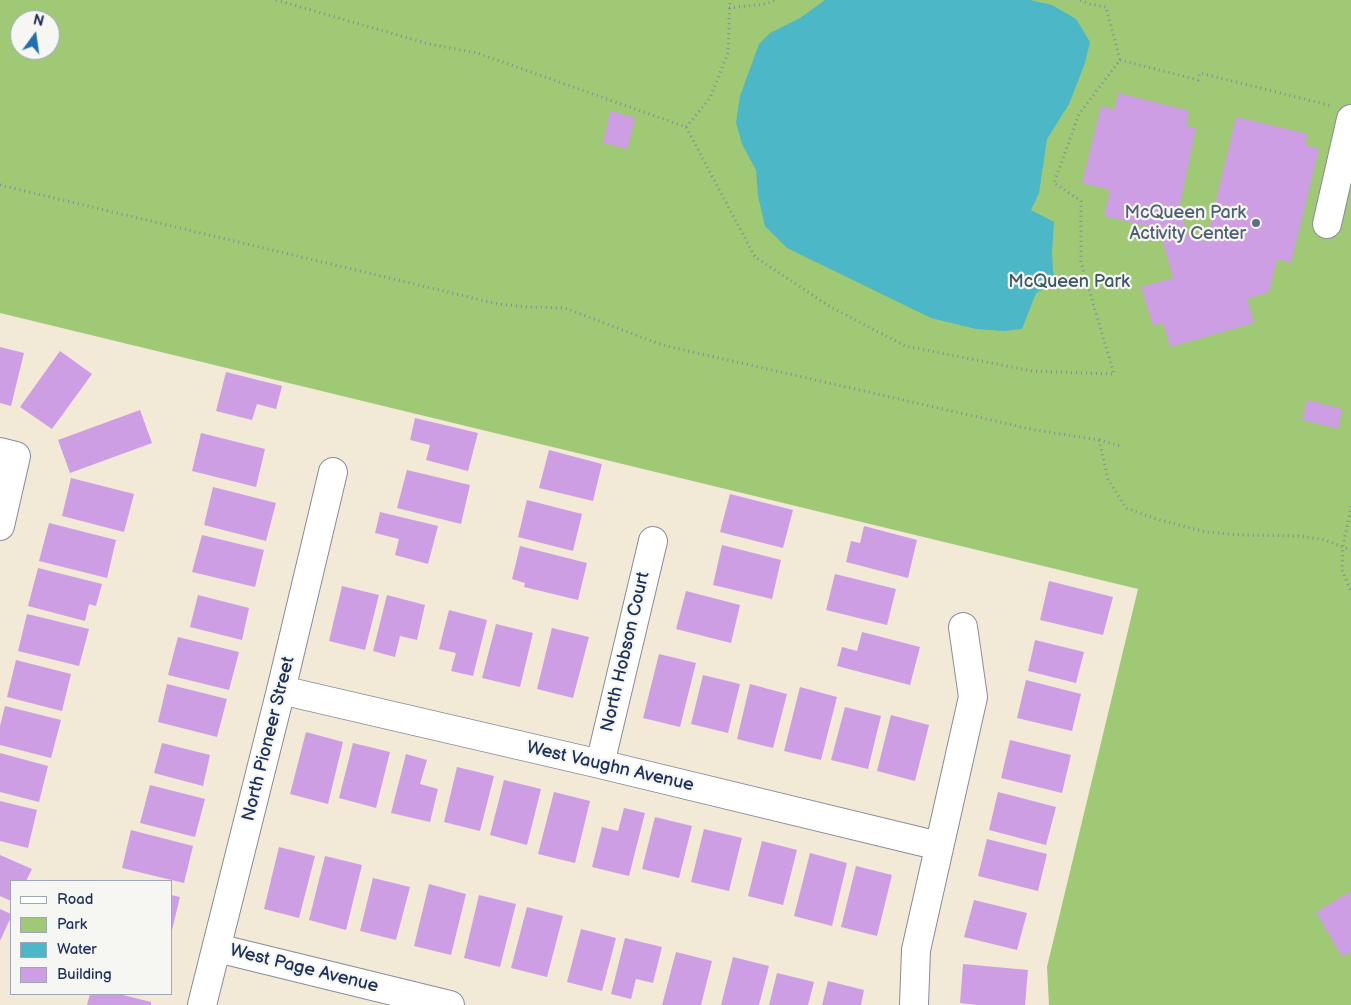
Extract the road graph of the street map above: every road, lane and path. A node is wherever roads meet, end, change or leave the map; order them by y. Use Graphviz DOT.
graph roads {
  1 [pos="276,0"];
  2 [pos="730,0"];
  3 [pos="776,0"];
  4 [pos="1080,0"];
  5 [pos="730,8"];
  6 [pos="1120,60"];
  7 [pos="1342,112"];
  8 [pos="686,127"];
  9 [pos="0,185"];
  10 [pos="1326,224"];
  11 [pos="1100,440"];
  12 [pos="1120,446"];
  13 [pos="8,454"];
  14 [pos="333,472"];
  15 [pos="1351,506"];
  16 [pos="0,526"];
  17 [pos="653,541"];
  18 [pos="1342,546"];
  19 [pos="1351,550"];
  20 [pos="1351,592"];
  21 [pos="962,627"];
  22 [pos="281,690"];
  23 [pos="600,764"];
  24 [pos="939,846"];
  25 [pos="216,948"];
  26 [pos="202,1005"];
  27 [pos="450,1005"];
  28 [pos="914,1005"];
  1 -- 8 [label="path"];
  2 -- 5 [label="path"];
  3 -- 5 [label="path"];
  4 -- 6 [label="path"];
  5 -- 8 [label="path"];
  6 -- 7 [label="path"];
  6 -- 8 [label="path"];
  7 -- 10 [label="street"];
  9 -- 11 [label="path"];
  11 -- 12 [label="path"];
  11 -- 18 [label="path"];
  13 -- 16 [label="street"];
  14 -- 22 [label="street, North Pioneer Street"];
  15 -- 18 [label="path"];
  17 -- 23 [label="street, North Hobson Court"];
  18 -- 19 [label="path"];
  18 -- 20 [label="path"];
  21 -- 24 [label="street"];
  22 -- 23 [label="street, West Vaughn Avenue"];
  22 -- 25 [label="street, North Pioneer Street"];
  23 -- 24 [label="street, West Vaughn Avenue"];
  24 -- 28 [label="street"];
  25 -- 26 [label="street, North Pioneer Street"];
  25 -- 27 [label="street, West Page Avenue"];
}
